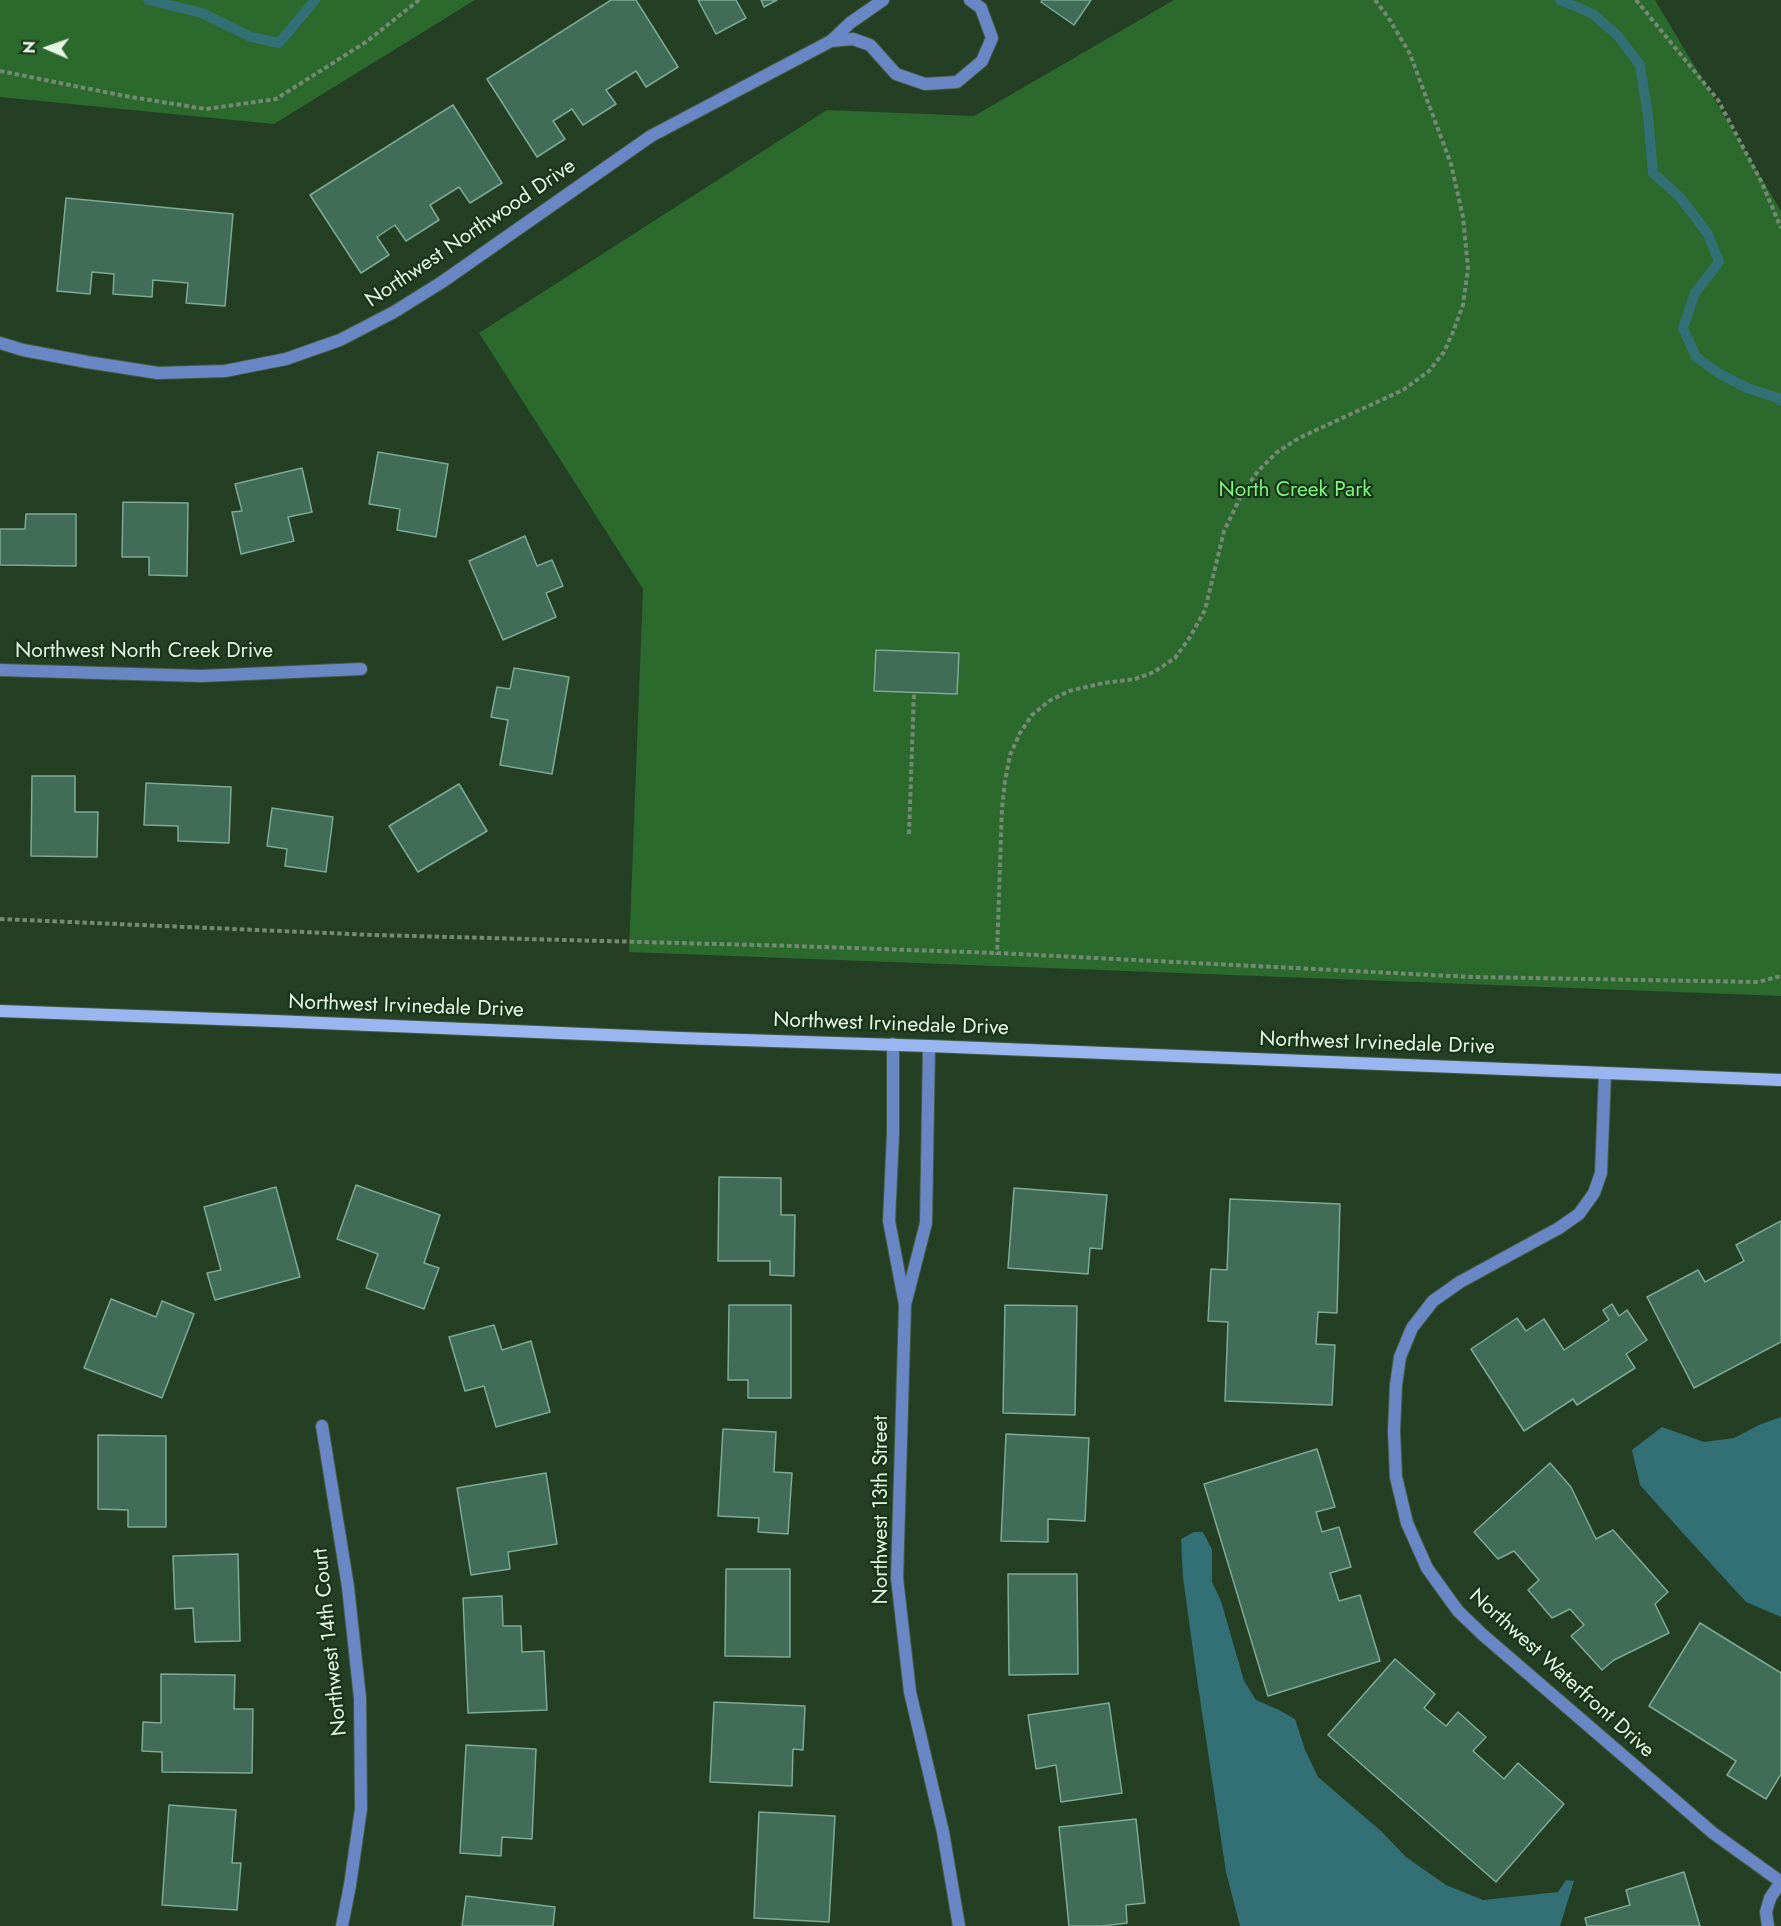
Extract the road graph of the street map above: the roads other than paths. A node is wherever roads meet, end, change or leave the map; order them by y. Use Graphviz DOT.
graph roads {
  1 [pos="883,0"];
  2 [pos="970,0"];
  3 [pos="831,41"];
  4 [pos="0,343"];
  5 [pos="360,669"];
  6 [pos="0,670"];
  7 [pos="0,1011"];
  8 [pos="893,1044"];
  9 [pos="929,1046"];
  10 [pos="1605,1073"];
  11 [pos="1781,1080"];
  12 [pos="905,1305"];
  13 [pos="322,1426"];
  14 [pos="1781,1882"];
  15 [pos="342,1926"];
  16 [pos="959,1926"];
  17 [pos="1768,1926"];
  1 -- 3 [label="street, Northwest Northwood Drive"];
  2 -- 3 [label="street, Northwest Northwood Drive"];
  3 -- 4 [label="street, Northwest Northwood Drive"];
  5 -- 6 [label="street, Northwest North Creek Drive"];
  7 -- 8 [label="main road, Northwest Irvinedale Drive"];
  8 -- 9 [label="main road, Northwest Irvinedale Drive"];
  8 -- 12 [label="street, Northwest 13th Street"];
  9 -- 10 [label="main road, Northwest Irvinedale Drive"];
  9 -- 12 [label="street, Northwest 13th Street"];
  10 -- 11 [label="main road, Northwest Irvinedale Drive"];
  10 -- 14 [label="street, Northwest Waterfront Drive"];
  12 -- 16 [label="street, Northwest 13th Street"];
  13 -- 15 [label="street, Northwest 14th Court"];
  14 -- 17 [label="street, Northwest Waterfront Drive"];
}
